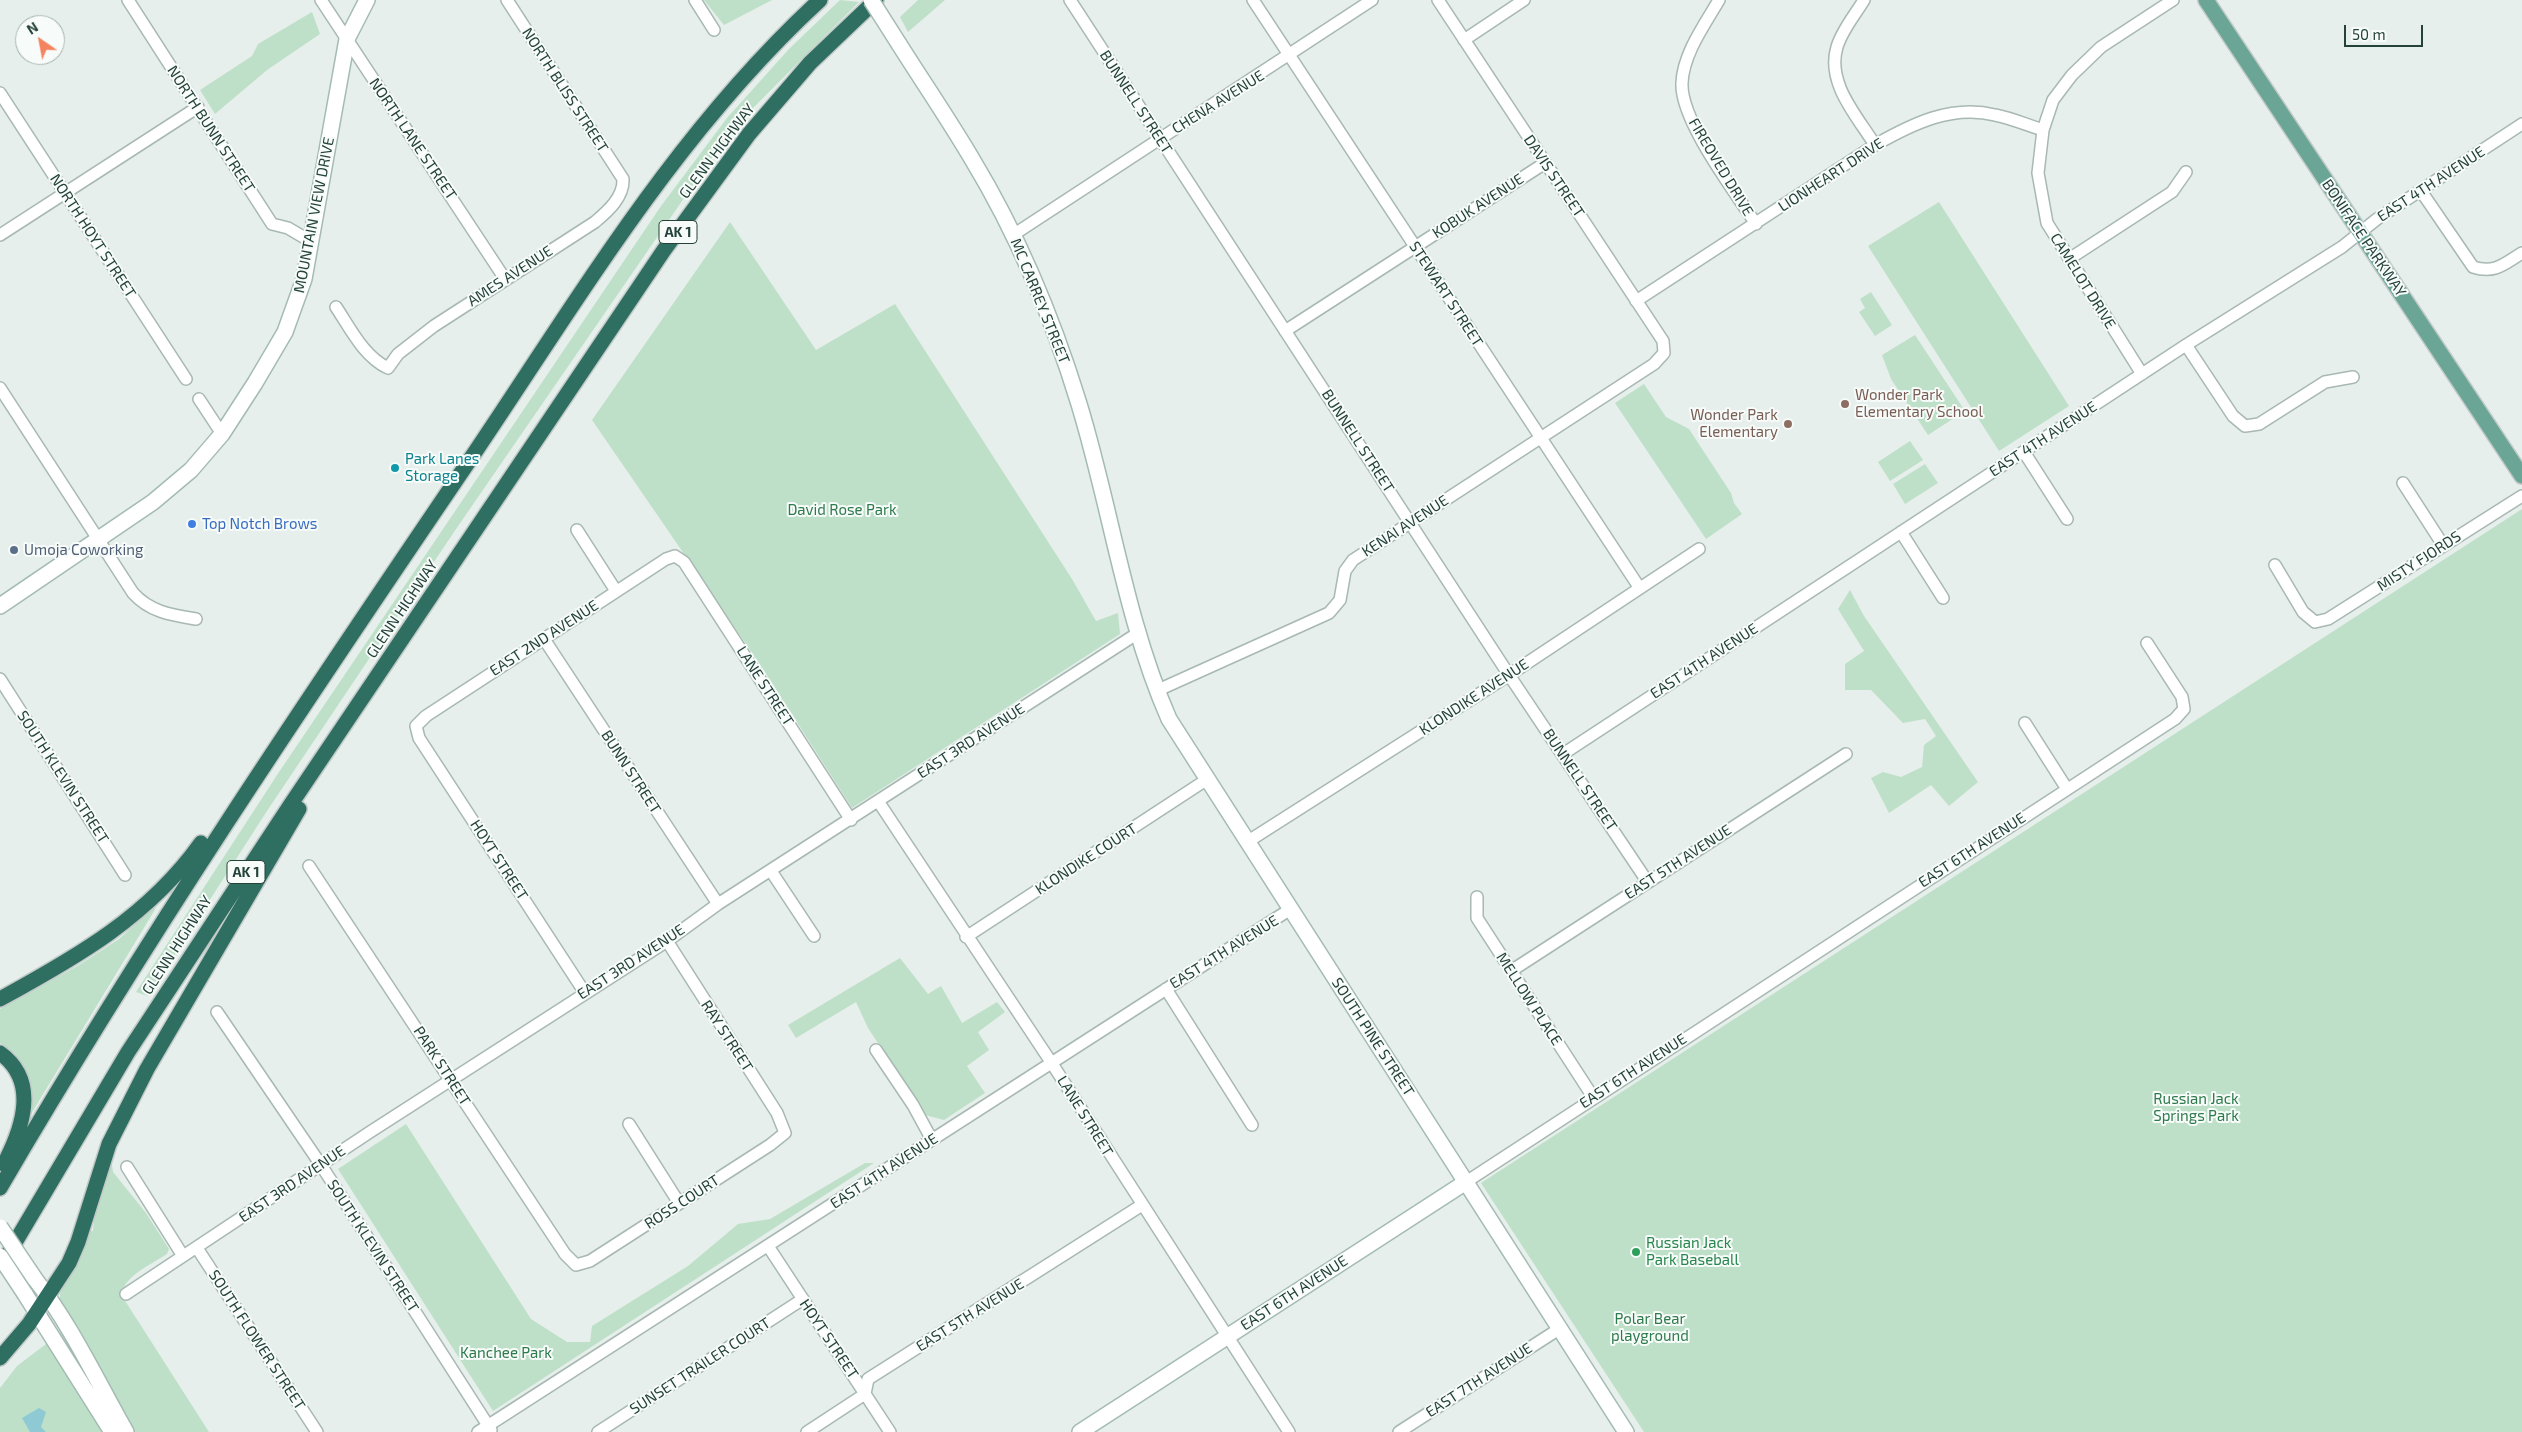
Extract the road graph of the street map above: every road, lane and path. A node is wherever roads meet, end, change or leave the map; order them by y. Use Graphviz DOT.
graph roads {
  1 [pos="128,0"];
  2 [pos="321,0"];
  3 [pos="367,0"];
  4 [pos="507,0"];
  5 [pos="695,0"];
  6 [pos="820,0"];
  7 [pos="871,0"];
  8 [pos="876,0"];
  9 [pos="1070,0"];
  10 [pos="1252,0"];
  11 [pos="1372,0"];
  12 [pos="1438,0"];
  13 [pos="1524,0"];
  14 [pos="1719,0"];
  15 [pos="1864,0"];
  16 [pos="2173,0"];
  17 [pos="2206,0"];
  18 [pos="714,30"];
  19 [pos="346,39"];
  20 [pos="1464,40"];
  21 [pos="1290,56"];
  22 [pos="0,93"];
  23 [pos="198,107"];
  24 [pos="2522,124"];
  25 [pos="2043,130"];
  26 [pos="1159,139"];
  27 [pos="1875,145"];
  28 [pos="1545,163"];
  29 [pos="2186,172"];
  30 [pos="623,179"];
  31 [pos="2422,191"];
  32 [pos="65,193"];
  33 [pos="1756,224"];
  34 [pos="2360,233"];
  35 [pos="0,235"];
  36 [pos="1013,235"];
  37 [pos="310,241"];
  38 [pos="1415,246"];
  39 [pos="2522,253"];
  40 [pos="2069,259"];
  41 [pos="505,279"];
  42 [pos="1636,301"];
  43 [pos="336,307"];
  44 [pos="1285,331"];
  45 [pos="2186,345"];
  46 [pos="1664,353"];
  47 [pos="2142,374"];
  48 [pos="2353,377"];
  49 [pos="186,379"];
  50 [pos="0,388"];
  51 [pos="199,399"];
  52 [pos="222,434"];
  53 [pos="1540,438"];
  54 [pos="2024,452"];
  55 [pos="2522,476"];
  56 [pos="2403,483"];
  57 [pos="2522,496"];
  58 [pos="2067,519"];
  59 [pos="1411,523"];
  60 [pos="577,530"];
  61 [pos="1902,532"];
  62 [pos="99,540"];
  63 [pos="2443,545"];
  64 [pos="1699,549"];
  65 [pos="675,556"];
  66 [pos="2275,566"];
  67 [pos="1639,587"];
  68 [pos="616,591"];
  69 [pos="1943,598"];
  70 [pos="0,606"];
  71 [pos="196,618"];
  72 [pos="1138,633"];
  73 [pos="544,639"];
  74 [pos="2147,643"];
  75 [pos="329,666"];
  76 [pos="1509,675"];
  77 [pos="0,679"];
  78 [pos="1156,691"];
  79 [pos="2025,723"];
  80 [pos="344,725"];
  81 [pos="416,726"];
  82 [pos="1563,754"];
  83 [pos="1846,754"];
  84 [pos="1206,780"];
  85 [pos="2067,789"];
  86 [pos="878,801"];
  87 [pos="851,820"];
  88 [pos="1247,842"];
  89 [pos="309,866"];
  90 [pos="771,871"];
  91 [pos="125,875"];
  92 [pos="1647,881"];
  93 [pos="1477,897"];
  94 [pos="718,904"];
  95 [pos="1289,910"];
  96 [pos="814,936"];
  97 [pos="966,937"];
  98 [pos="667,941"];
  99 [pos="1511,971"];
  100 [pos="1166,989"];
  101 [pos="585,993"];
  102 [pos="0,999"];
  103 [pos="217,1012"];
  104 [pos="876,1050"];
  105 [pos="0,1053"];
  106 [pos="1051,1062"];
  107 [pos="452,1080"];
  108 [pos="1593,1097"];
  109 [pos="629,1124"];
  110 [pos="1252,1125"];
  111 [pos="785,1133"];
  112 [pos="932,1140"];
  113 [pos="321,1165"];
  114 [pos="127,1167"];
  115 [pos="0,1171"];
  116 [pos="1466,1182"];
  117 [pos="0,1188"];
  118 [pos="680,1203"];
  119 [pos="1142,1205"];
  120 [pos="0,1227"];
  121 [pos="768,1246"];
  122 [pos="196,1248"];
  123 [pos="0,1256"];
  124 [pos="183,1256"];
  125 [pos="576,1265"];
  126 [pos="0,1268"];
  127 [pos="126,1294"];
  128 [pos="48,1296"];
  129 [pos="803,1299"];
  130 [pos="36,1312"];
  131 [pos="1559,1329"];
  132 [pos="1226,1337"];
  133 [pos="0,1358"];
  134 [pos="865,1394"];
  135 [pos="490,1428"];
  136 [pos="112,1432"];
  137 [pos="126,1432"];
  138 [pos="317,1432"];
  139 [pos="478,1432"];
  140 [pos="598,1432"];
  141 [pos="807,1432"];
  142 [pos="890,1432"];
  143 [pos="1080,1432"];
  144 [pos="1289,1432"];
  145 [pos="1399,1432"];
  146 [pos="1626,1432"];
  1 -- 23 [label="street, NORTH BUNN STREET"];
  2 -- 19 [label="street, NORTH LANE STREET"];
  3 -- 19 [label="street, MOUNTAIN VIEW DRIVE"];
  4 -- 30 [label="street, NORTH BLISS STREET"];
  5 -- 18 [label="street"];
  6 -- 75 [label="highway, GLENN HIGHWAY / AK 1"];
  7 -- 36 [label="street, MC CARREY STREET, bridge"];
  8 -- 80 [label="highway, GLENN HIGHWAY / AK 1"];
  9 -- 26 [label="street, BUNNELL STREET"];
  10 -- 21 [label="street, STEWART STREET"];
  11 -- 21 [label="street, CHENA AVENUE"];
  12 -- 20 [label="street, DAVIS STREET"];
  13 -- 20 [label="street"];
  14 -- 33 [label="street, FIREOVED DRIVE"];
  15 -- 27 [label="street"];
  16 -- 25 [label="street, CAMELOT DRIVE"];
  17 -- 34 [label="main road, BONIFACE PARKWAY"];
  19 -- 37 [label="street, MOUNTAIN VIEW DRIVE"];
  19 -- 41 [label="street, NORTH LANE STREET"];
  20 -- 28 [label="street, DAVIS STREET"];
  21 -- 26 [label="street, CHENA AVENUE"];
  21 -- 38 [label="street, STEWART STREET"];
  22 -- 32 [label="street, NORTH HOYT STREET"];
  23 -- 32 [label="street"];
  23 -- 37 [label="street, NORTH BUNN STREET"];
  24 -- 31 [label="street, EAST 4TH AVENUE"];
  25 -- 27 [label="street, LIONHEART DRIVE"];
  25 -- 40 [label="street, CAMELOT DRIVE"];
  26 -- 36 [label="street, CHENA AVENUE"];
  26 -- 44 [label="street, BUNNELL STREET"];
  27 -- 33 [label="street, LIONHEART DRIVE"];
  28 -- 38 [label="street, KOBUK AVENUE"];
  28 -- 42 [label="street, DAVIS STREET"];
  29 -- 40 [label="street"];
  30 -- 41 [label="street, AMES AVENUE"];
  31 -- 34 [label="street, EAST 4TH AVENUE"];
  31 -- 39 [label="street"];
  32 -- 35 [label="street"];
  32 -- 49 [label="street, NORTH HOYT STREET"];
  33 -- 42 [label="street, LIONHEART DRIVE"];
  34 -- 45 [label="street, EAST 4TH AVENUE"];
  34 -- 55 [label="main road, BONIFACE PARKWAY"];
  36 -- 72 [label="street, MC CARREY STREET"];
  37 -- 52 [label="street, MOUNTAIN VIEW DRIVE"];
  38 -- 44 [label="street, KOBUK AVENUE"];
  38 -- 53 [label="street, STEWART STREET"];
  40 -- 47 [label="street, CAMELOT DRIVE"];
  41 -- 43 [label="street, AMES AVENUE"];
  42 -- 46 [label="street, DAVIS STREET"];
  44 -- 59 [label="street, BUNNELL STREET"];
  45 -- 47 [label="street, EAST 4TH AVENUE"];
  45 -- 48 [label="street"];
  46 -- 53 [label="street, KENAI AVENUE"];
  47 -- 54 [label="street, EAST 4TH AVENUE"];
  50 -- 62 [label="street"];
  51 -- 52 [label="street"];
  52 -- 62 [label="street, MOUNTAIN VIEW DRIVE"];
  53 -- 59 [label="street, KENAI AVENUE"];
  53 -- 67 [label="street, STEWART STREET"];
  54 -- 58 [label="street"];
  54 -- 61 [label="street, EAST 4TH AVENUE"];
  56 -- 63 [label="street"];
  57 -- 63 [label="street, MISTY FJORDS"];
  59 -- 76 [label="street, BUNNELL STREET"];
  59 -- 78 [label="street, KENAI AVENUE"];
  60 -- 68 [label="street"];
  61 -- 69 [label="street"];
  61 -- 82 [label="street, EAST 4TH AVENUE"];
  62 -- 70 [label="street, MOUNTAIN VIEW DRIVE"];
  62 -- 71 [label="street"];
  63 -- 66 [label="street, MISTY FJORDS"];
  64 -- 67 [label="street, KLONDIKE AVENUE"];
  65 -- 68 [label="street, EAST 2ND AVENUE"];
  65 -- 87 [label="street, LANE STREET"];
  67 -- 76 [label="street, KLONDIKE AVENUE"];
  68 -- 73 [label="street, EAST 2ND AVENUE"];
  72 -- 78 [label="street, SOUTH PINE STREET"];
  72 -- 86 [label="street, EAST 3RD AVENUE"];
  73 -- 81 [label="street, EAST 2ND AVENUE"];
  73 -- 94 [label="street, BUNN STREET"];
  74 -- 85 [label="street, EAST 6TH AVENUE"];
  75 -- 102 [label="highway"];
  75 -- 117 [label="highway, GLENN HIGHWAY / AK 1"];
  76 -- 82 [label="street, BUNNELL STREET"];
  76 -- 88 [label="street, KLONDIKE AVENUE"];
  77 -- 91 [label="street, SOUTH KLEVIN STREET"];
  78 -- 84 [label="street, SOUTH PINE STREET"];
  79 -- 85 [label="street"];
  80 -- 126 [label="highway, GLENN HIGHWAY / AK 1"];
  80 -- 128 [label="highway"];
  81 -- 101 [label="street, HOYT STREET"];
  82 -- 92 [label="street, BUNNELL STREET"];
  83 -- 92 [label="street, EAST 5TH AVENUE"];
  84 -- 88 [label="street, SOUTH PINE STREET"];
  84 -- 97 [label="street, KLONDIKE COURT"];
  85 -- 108 [label="street, EAST 6TH AVENUE"];
  86 -- 87 [label="street, EAST 3RD AVENUE"];
  86 -- 97 [label="street, LANE STREET"];
  87 -- 90 [label="street, EAST 3RD AVENUE"];
  88 -- 95 [label="street, SOUTH PINE STREET"];
  89 -- 107 [label="street, PARK STREET"];
  90 -- 94 [label="street, EAST 3RD AVENUE"];
  90 -- 96 [label="street"];
  92 -- 99 [label="street, EAST 5TH AVENUE"];
  93 -- 99 [label="street, MELLOW PLACE"];
  94 -- 98 [label="street, EAST 3RD AVENUE"];
  95 -- 100 [label="street, EAST 4TH AVENUE"];
  95 -- 116 [label="street, SOUTH PINE STREET"];
  97 -- 106 [label="street, LANE STREET"];
  98 -- 101 [label="street, EAST 3RD AVENUE"];
  98 -- 111 [label="street, RAY STREET"];
  99 -- 108 [label="street, MELLOW PLACE"];
  100 -- 106 [label="street, EAST 4TH AVENUE"];
  100 -- 110 [label="street"];
  101 -- 107 [label="street, EAST 3RD AVENUE"];
  103 -- 113 [label="street, SOUTH KLEVIN STREET"];
  104 -- 112 [label="street"];
  105 -- 115 [label="highway"];
  106 -- 112 [label="street, EAST 4TH AVENUE"];
  106 -- 119 [label="street, LANE STREET"];
  107 -- 113 [label="street, EAST 3RD AVENUE"];
  107 -- 125 [label="street, PARK STREET"];
  108 -- 116 [label="street, EAST 6TH AVENUE"];
  109 -- 118 [label="street"];
  111 -- 118 [label="street, ROSS COURT"];
  112 -- 121 [label="street, EAST 4TH AVENUE"];
  113 -- 122 [label="street, EAST 3RD AVENUE"];
  113 -- 135 [label="street, SOUTH KLEVIN STREET"];
  114 -- 124 [label="street"];
  116 -- 131 [label="street, SOUTH PINE STREET"];
  116 -- 132 [label="street, EAST 6TH AVENUE"];
  118 -- 125 [label="street, ROSS COURT"];
  119 -- 132 [label="street, LANE STREET"];
  119 -- 134 [label="street, EAST 5TH AVENUE"];
  120 -- 128 [label="street, bridge"];
  121 -- 129 [label="street, HOYT STREET"];
  121 -- 135 [label="street, EAST 4TH AVENUE"];
  122 -- 124 [label="street, EAST 3RD AVENUE"];
  122 -- 138 [label="street, SOUTH FLOWER STREET"];
  123 -- 130 [label="street, bridge"];
  124 -- 127 [label="street, EAST 3RD AVENUE"];
  128 -- 130 [label="highway"];
  128 -- 137 [label="street"];
  129 -- 134 [label="street, HOYT STREET"];
  129 -- 140 [label="street, SUNSET TRAILER COURT"];
  130 -- 133 [label="highway"];
  130 -- 136 [label="street"];
  131 -- 145 [label="street, EAST 7TH AVENUE"];
  131 -- 146 [label="street, SOUTH PINE STREET"];
  132 -- 143 [label="street, EAST 6TH AVENUE"];
  132 -- 144 [label="street, LANE STREET"];
  134 -- 141 [label="street, EAST 5TH AVENUE"];
  134 -- 142 [label="street, HOYT STREET"];
  135 -- 139 [label="street, EAST 4TH AVENUE"];
}
